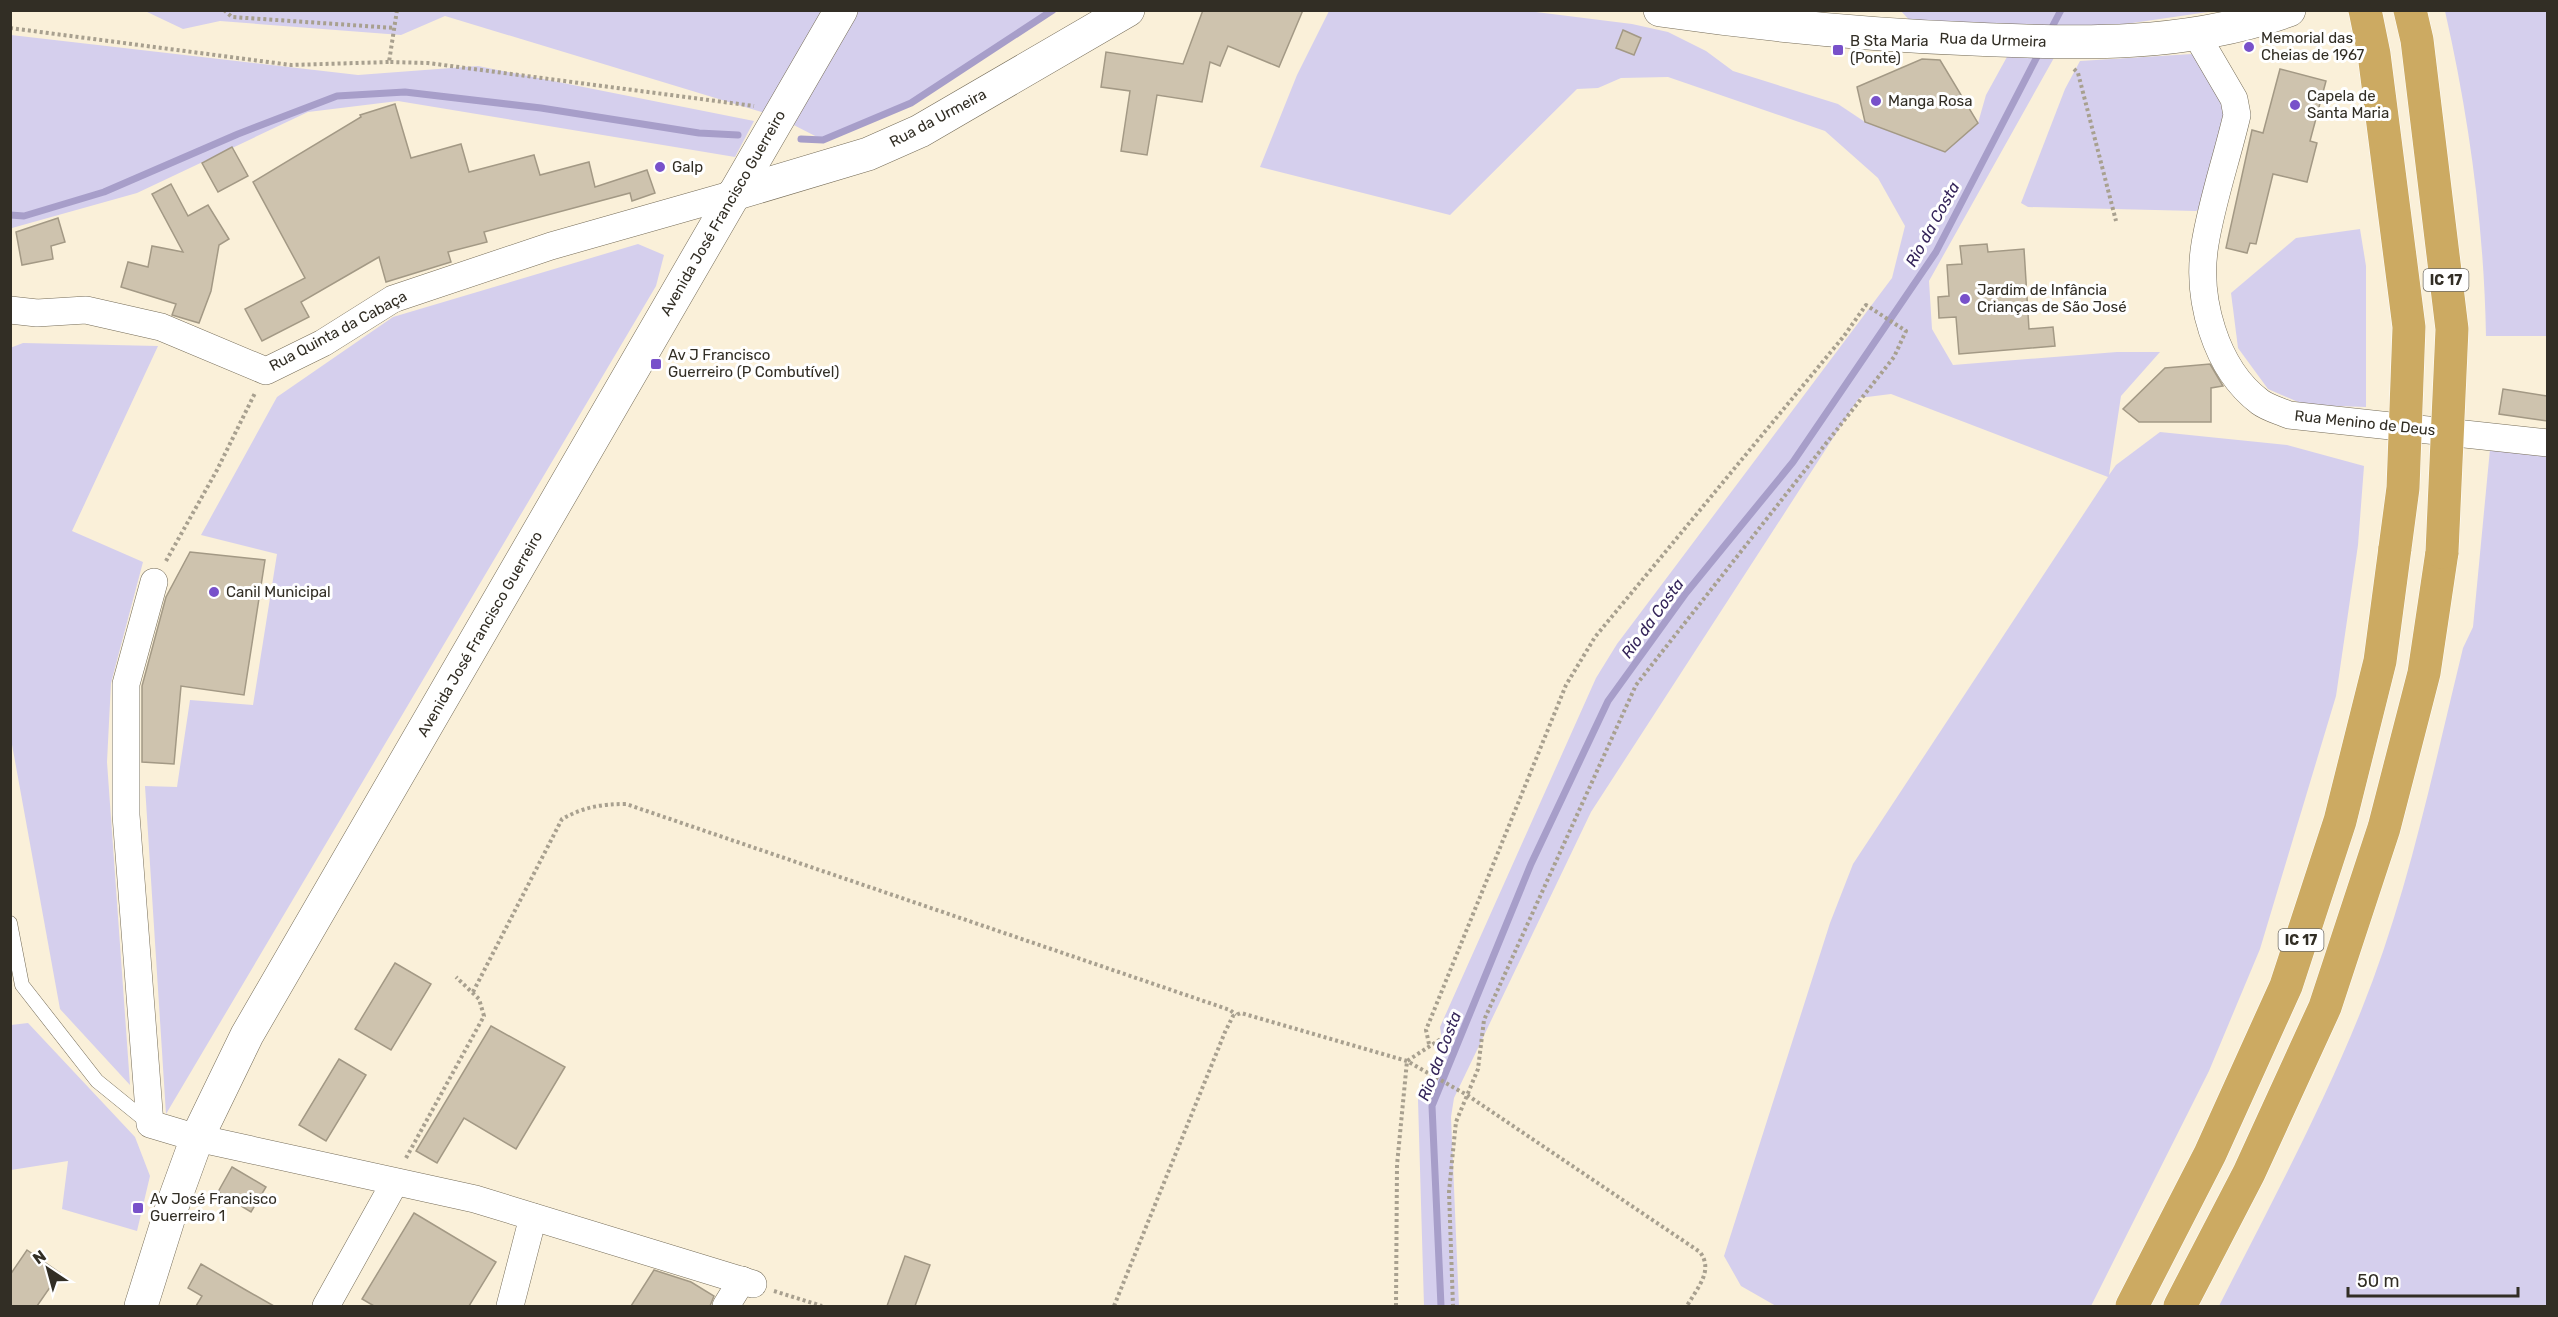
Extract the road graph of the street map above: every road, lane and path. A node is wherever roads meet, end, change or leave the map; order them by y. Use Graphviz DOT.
graph roads {
  1 [pos="224,10"];
  2 [pos="397,10"];
  3 [pos="841,10"];
  4 [pos="1128,10"];
  5 [pos="1660,10"];
  6 [pos="2289,10"];
  7 [pos="2365,10"];
  8 [pos="2410,10"];
  9 [pos="1714,14"];
  10 [pos="10,28"];
  11 [pos="395,28"];
  12 [pos="2196,34"];
  13 [pos="389,62"];
  14 [pos="2078,73"];
  15 [pos="782,110"];
  16 [pos="734,194"];
  17 [pos="2116,221"];
  18 [pos="24,311"];
  19 [pos="10,324"];
  20 [pos="266,371"];
  21 [pos="2547,443"];
  22 [pos="154,582"];
  23 [pos="10,923"];
  24 [pos="456,977"];
  25 [pos="473,992"];
  26 [pos="1236,1015"];
  27 [pos="1453,1031"];
  28 [pos="1429,1044"];
  29 [pos="1407,1060"];
  30 [pos="1465,1094"];
  31 [pos="150,1124"];
  32 [pos="197,1138"];
  33 [pos="395,1182"];
  34 [pos="532,1216"];
  35 [pos="152,1273"];
  36 [pos="747,1282"];
  37 [pos="330,1305"];
  38 [pos="141,1306"];
  39 [pos="155,1306"];
  40 [pos="510,1306"];
  41 [pos="726,1306"];
  42 [pos="822,1306"];
  43 [pos="1114,1306"];
  44 [pos="1396,1306"];
  45 [pos="1453,1306"];
  46 [pos="1687,1306"];
  47 [pos="2132,1306"];
  48 [pos="2180,1306"];
  1 -- 11 [label="path"];
  2 -- 11 [label="path"];
  3 -- 15 [label="main road, Avenida José Francisco Guerreiro"];
  4 -- 16 [label="main road, Rua da Urmeira"];
  5 -- 9 [label="main road, Rua da Urmeira"];
  6 -- 12 [label="main road, Rua da Urmeira"];
  7 -- 47 [label="highway, IC 17, bridge"];
  8 -- 48 [label="highway, IC 17, bridge"];
  9 -- 12 [label="main road, Rua da Urmeira"];
  10 -- 13 [label="path"];
  11 -- 13 [label="path"];
  12 -- 21 [label="street, Rua Menino de Deus"];
  13 -- 15 [label="path"];
  14 -- 17 [label="path"];
  15 -- 16 [label="main road, Avenida José Francisco Guerreiro"];
  16 -- 20 [label="street, Rua Quinta da Cabaça"];
  16 -- 32 [label="main road, Avenida José Francisco Guerreiro"];
  18 -- 19 [label="lane"];
  18 -- 20 [label="street, Rua Quinta da Cabaça"];
  20 -- 22 [label="path"];
  22 -- 31 [label="street"];
  23 -- 31 [label="lane"];
  24 -- 25 [label="path"];
  25 -- 26 [label="path"];
  25 -- 33 [label="path"];
  26 -- 29 [label="path"];
  26 -- 43 [label="path"];
  27 -- 28 [label="path"];
  28 -- 29 [label="path"];
  28 -- 30 [label="path"];
  29 -- 30 [label="path"];
  29 -- 44 [label="path"];
  30 -- 45 [label="path"];
  30 -- 46 [label="path"];
  31 -- 32 [label="street"];
  32 -- 33 [label="street"];
  32 -- 35 [label="main road, Avenida José Francisco Guerreiro"];
  33 -- 34 [label="street"];
  33 -- 37 [label="street"];
  34 -- 36 [label="street"];
  34 -- 40 [label="street"];
  35 -- 38 [label="main road, Avenida José Francisco Guerreiro"];
  35 -- 39 [label="main road"];
  36 -- 41 [label="street"];
  36 -- 42 [label="path"];
}
